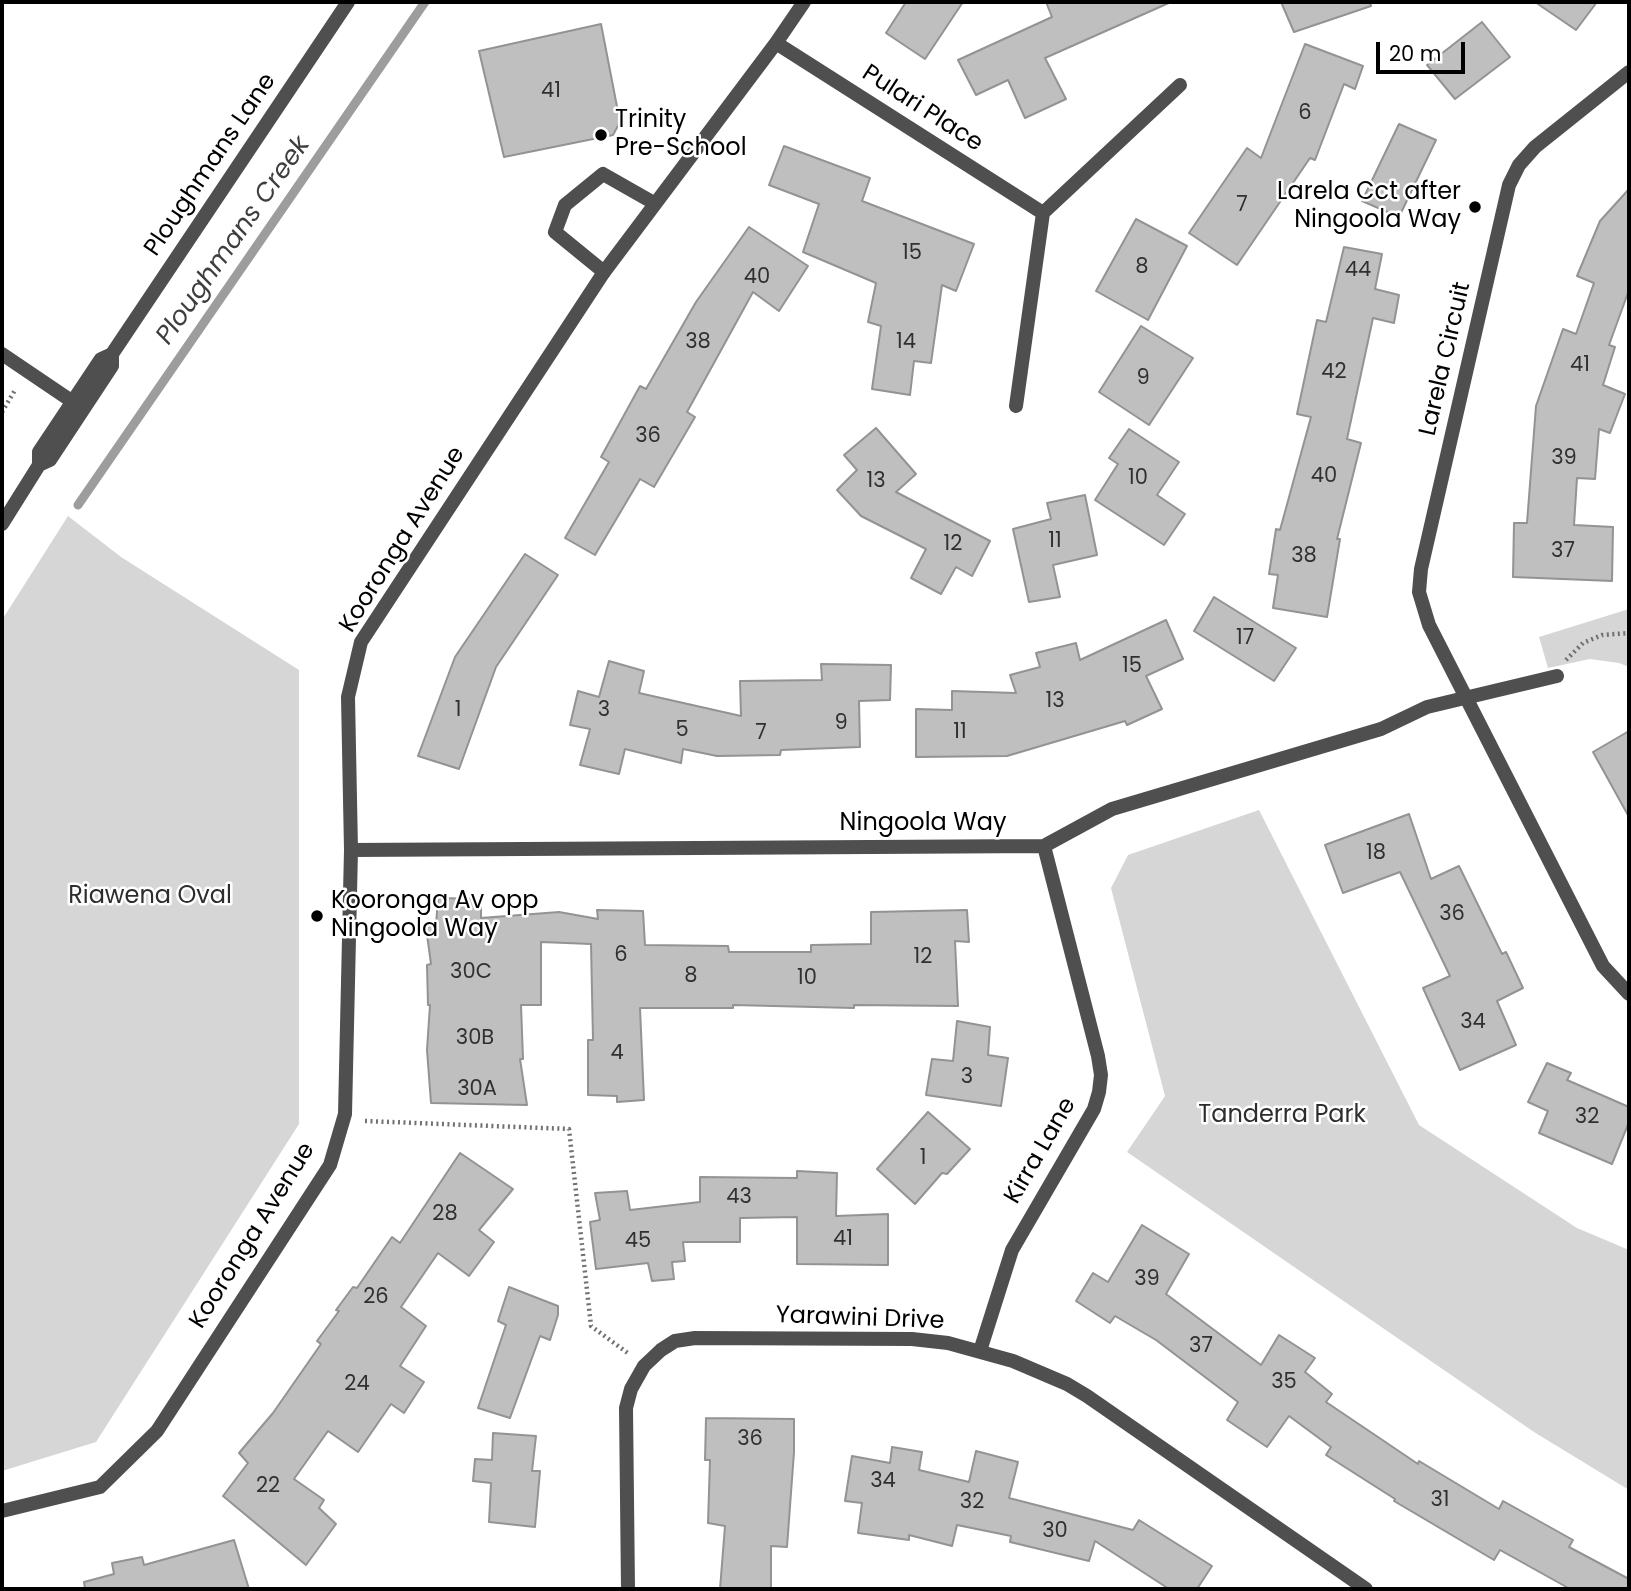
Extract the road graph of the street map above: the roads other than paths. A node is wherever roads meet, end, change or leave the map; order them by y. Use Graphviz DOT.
graph roads {
  1 [pos="348,2"];
  2 [pos="804,2"];
  3 [pos="776,43"];
  4 [pos="1629,72"];
  5 [pos="1180,85"];
  6 [pos="654,203"];
  7 [pos="1043,213"];
  8 [pos="604,272"];
  9 [pos="2,354"];
  10 [pos="113,354"];
  11 [pos="73,402"];
  12 [pos="1016,406"];
  13 [pos="39,465"];
  14 [pos="2,524"];
  15 [pos="1557,676"];
  16 [pos="1468,698"];
  17 [pos="1044,846"];
  18 [pos="351,850"];
  19 [pos="1629,994"];
  20 [pos="980,1351"];
  21 [pos="2,1511"];
  22 [pos="628,1589"];
  23 [pos="1365,1589"];
  1 -- 10 [label="street, Ploughmans Lane"];
  2 -- 3 [label="street, Kooronga Avenue"];
  3 -- 6 [label="street, Kooronga Avenue"];
  3 -- 7 [label="street, Pulari Place"];
  4 -- 16 [label="street, Larela Circuit"];
  5 -- 7 [label="street"];
  6 -- 8 [label="street, Kooronga Avenue"];
  6 -- 8 [label="street"];
  7 -- 12 [label="street"];
  8 -- 18 [label="street, Kooronga Avenue"];
  9 -- 11 [label="street"];
  10 -- 11 [label="street, Ploughmans Lane"];
  10 -- 13 [label="street, Ploughmans Lane"];
  11 -- 13 [label="street, Ploughmans Lane"];
  13 -- 14 [label="street, Ploughmans Lane"];
  15 -- 16 [label="street"];
  16 -- 17 [label="street, Ningoola Way"];
  16 -- 19 [label="street, Larela Circuit"];
  17 -- 18 [label="street, Ningoola Way"];
  17 -- 20 [label="street, Kirra Lane"];
  18 -- 21 [label="street, Kooronga Avenue"];
  20 -- 22 [label="street, Yarawini Drive"];
  20 -- 23 [label="street, Yarawini Drive"];
}
